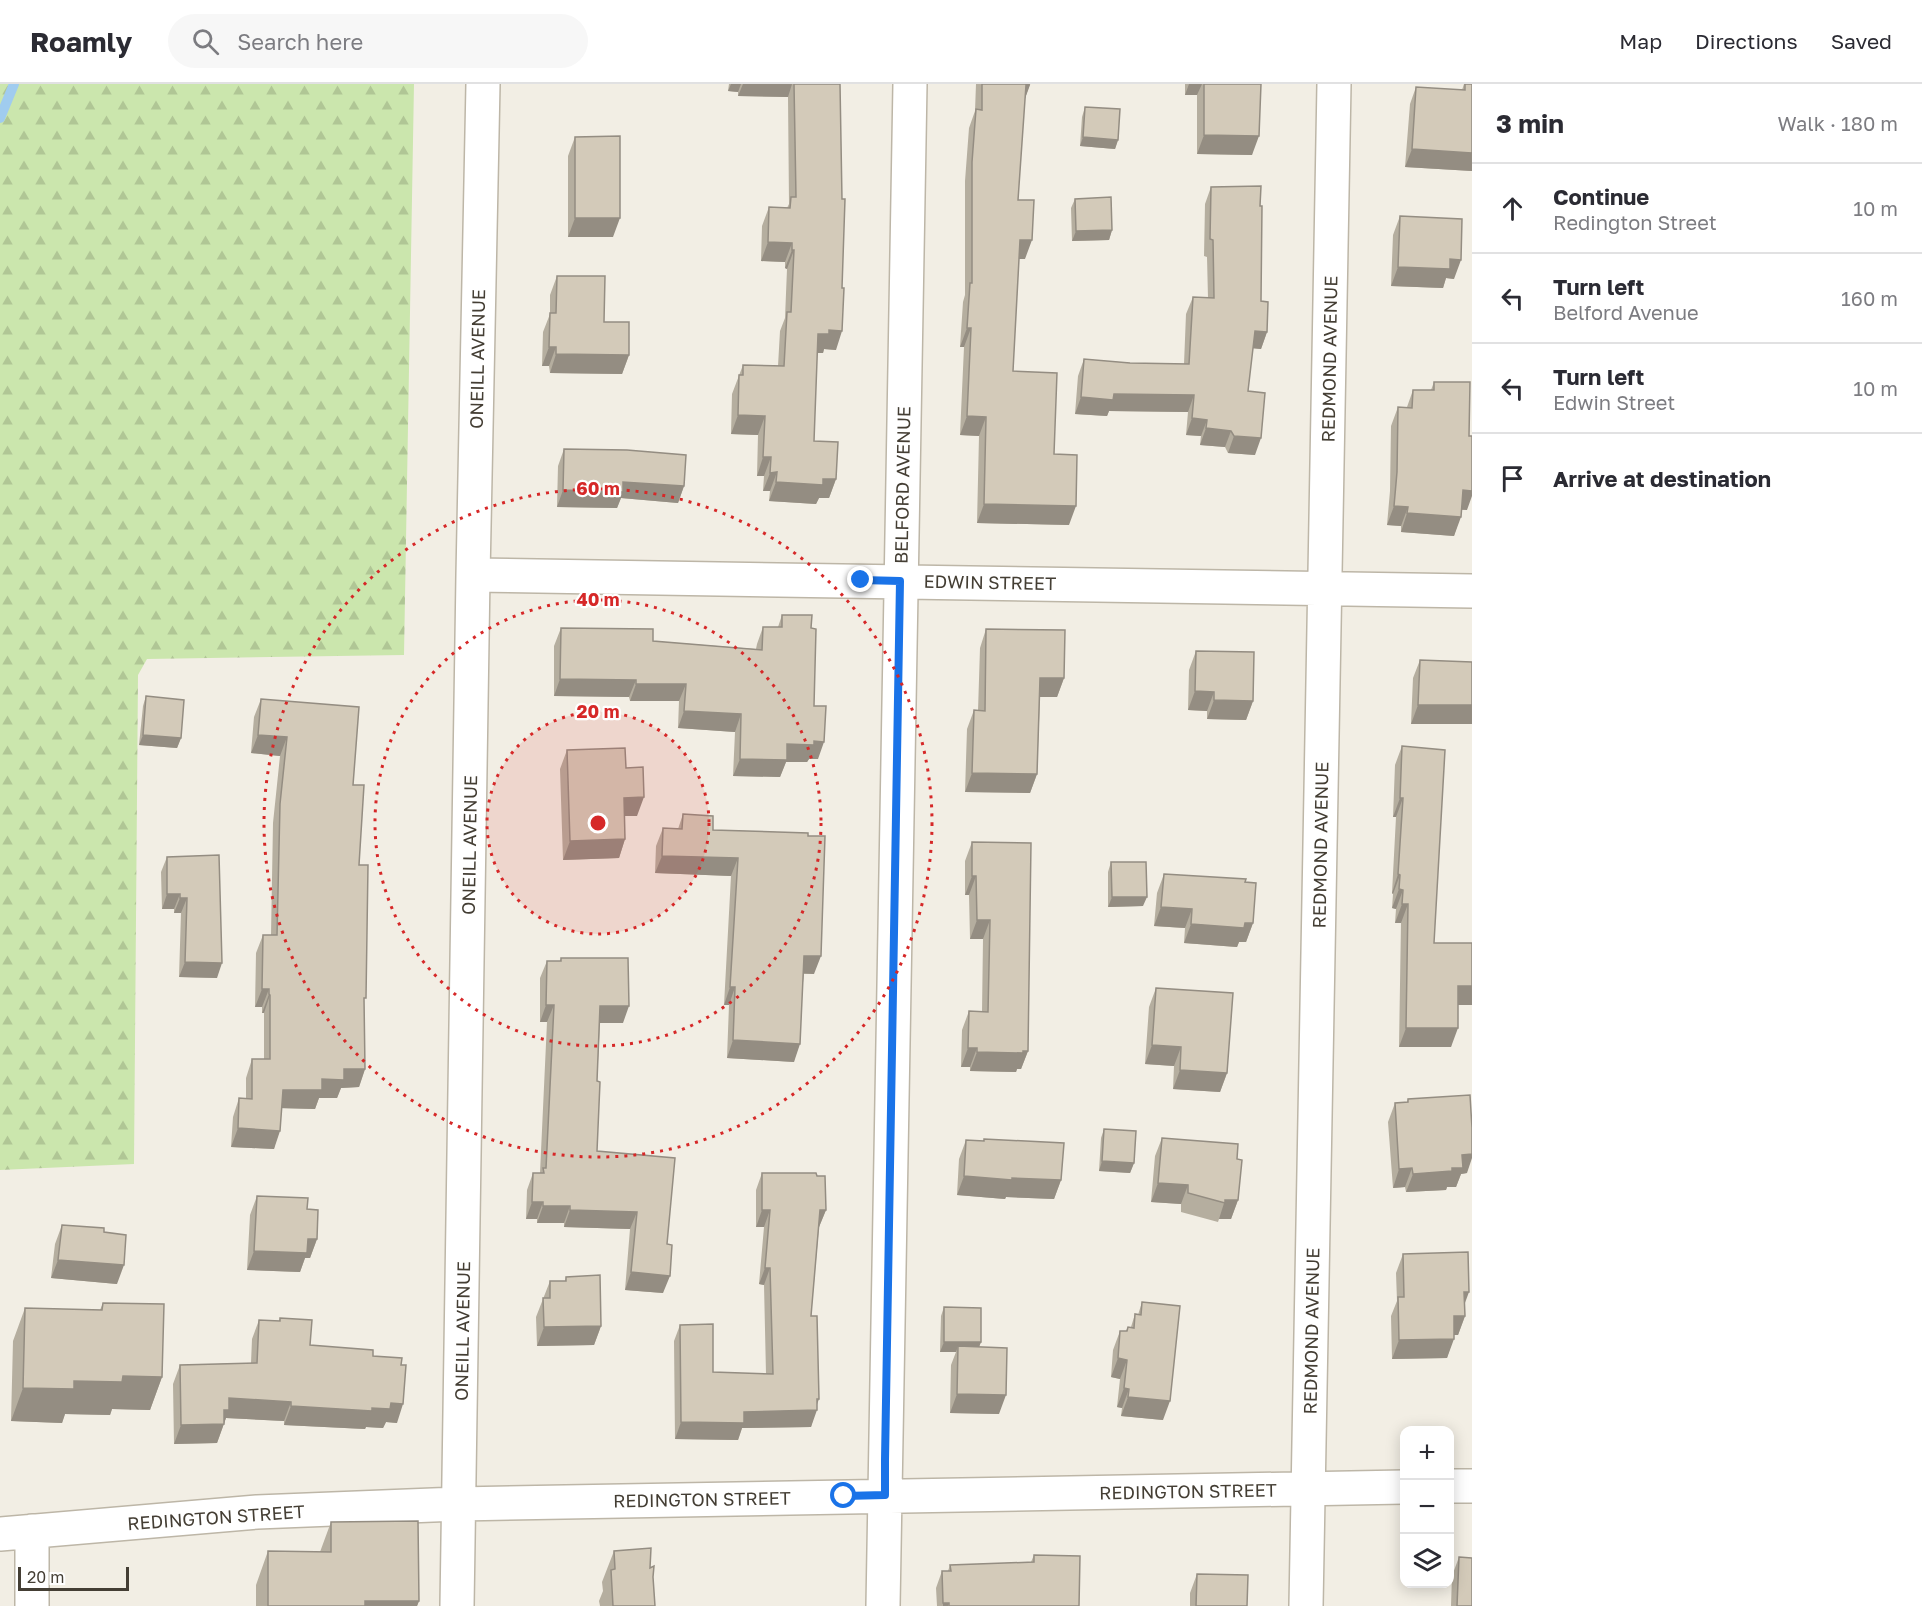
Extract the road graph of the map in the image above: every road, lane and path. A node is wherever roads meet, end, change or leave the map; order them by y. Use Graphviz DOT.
graph roads {
  1 [pos="483,84"];
  2 [pos="910,84"];
  3 [pos="1334,84"];
  4 [pos="473,574"];
  5 [pos="900,581"];
  6 [pos="1324,588"];
  7 [pos="1472,591"];
  8 [pos="1454,1486"];
  9 [pos="1472,1486"];
  10 [pos="1400,1487"];
  11 [pos="1308,1489"];
  12 [pos="885,1495"];
  13 [pos="458,1504"];
  14 [pos="32,1531"];
  15 [pos="0,1534"];
  16 [pos="32,1606"];
  17 [pos="458,1606"];
  18 [pos="883,1606"];
  19 [pos="1306,1606"];
  1 -- 4 [label="street, ONEILL AVENUE"];
  2 -- 5 [label="street, BELFORD AVENUE"];
  3 -- 6 [label="street, REDMOND AVENUE"];
  4 -- 5 [label="street, EDWIN STREET"];
  4 -- 13 [label="street, ONEILL AVENUE"];
  5 -- 6 [label="street, EDWIN STREET"];
  5 -- 12 [label="street, BELFORD AVENUE"];
  6 -- 7 [label="street, EDWIN STREET"];
  6 -- 11 [label="street, REDMOND AVENUE"];
  8 -- 9 [label="street"];
  10 -- 11 [label="street, REDINGTON STREET"];
  11 -- 12 [label="street, REDINGTON STREET"];
  11 -- 19 [label="street, REDMOND AVENUE"];
  12 -- 13 [label="street, REDINGTON STREET"];
  12 -- 18 [label="street, BELFORD AVENUE"];
  13 -- 14 [label="street, REDINGTON STREET"];
  13 -- 17 [label="street, ONEILL AVENUE"];
  14 -- 15 [label="street, REDINGTON STREET"];
  14 -- 16 [label="street"];
}
